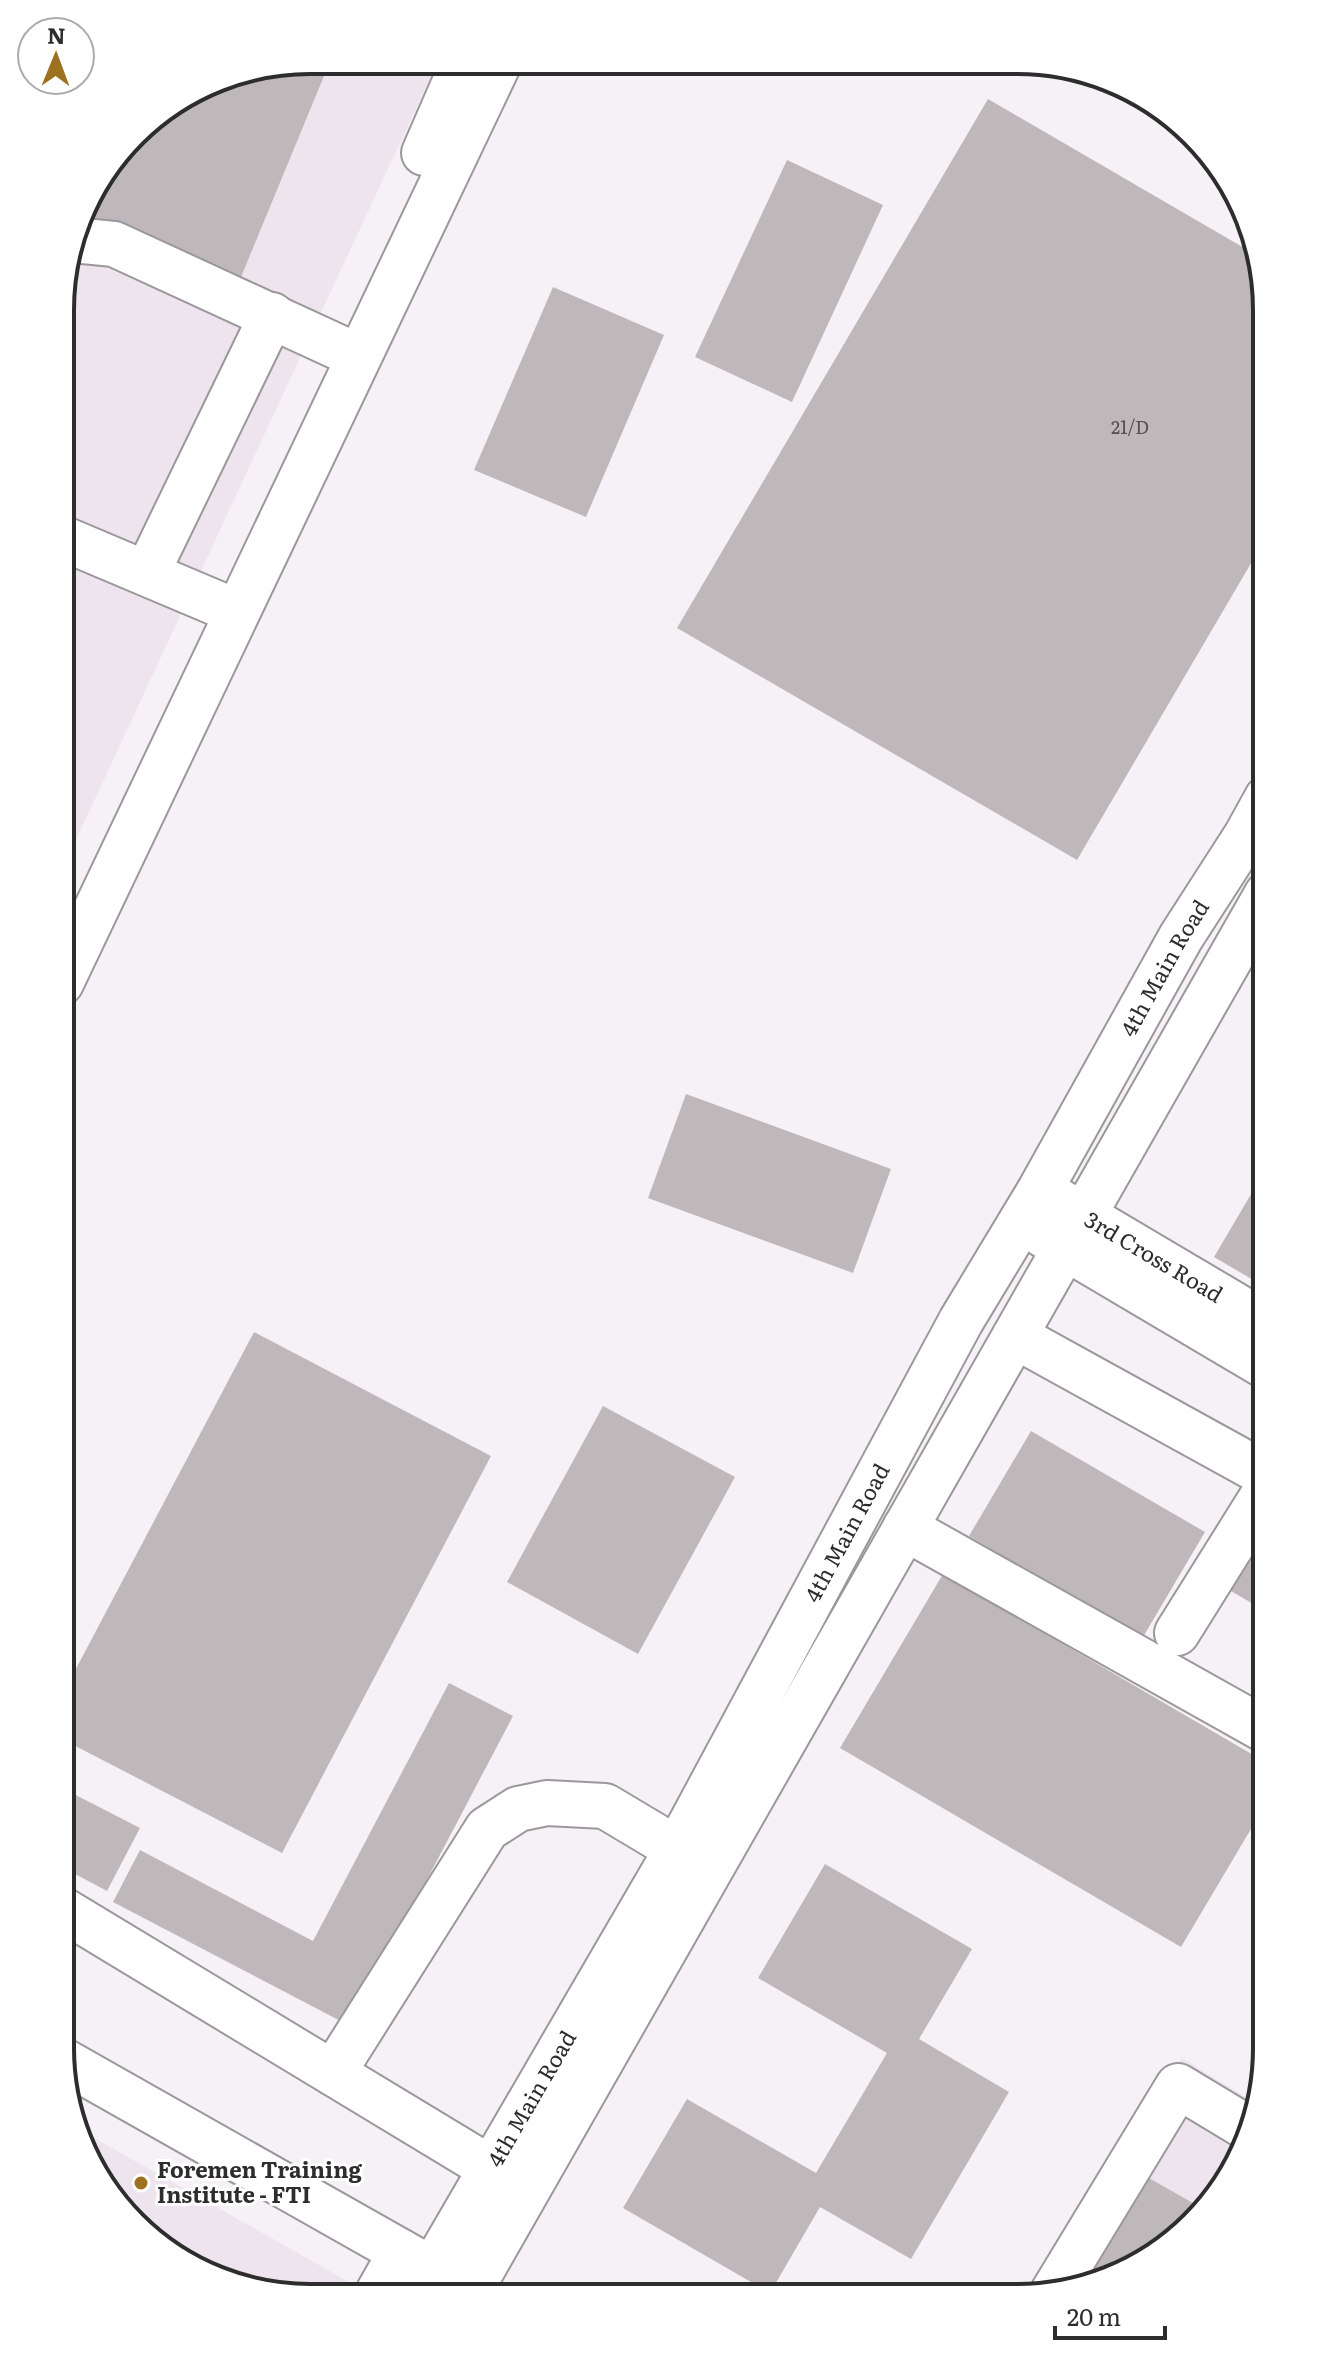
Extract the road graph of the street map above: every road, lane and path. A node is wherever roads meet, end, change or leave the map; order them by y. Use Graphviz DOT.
graph roads {
  1 [pos="458,74"];
  2 [pos="494,74"];
  3 [pos="85,241"];
  4 [pos="272,315"];
  5 [pos="340,348"];
  6 [pos="74,543"];
  7 [pos="147,573"];
  8 [pos="223,606"];
  9 [pos="1253,824"];
  10 [pos="74,913"];
  11 [pos="1253,947"];
  12 [pos="74,956"];
  13 [pos="1031,1206"];
  14 [pos="1075,1232"];
  15 [pos="1252,1317"];
  16 [pos="1015,1336"];
  17 [pos="1252,1357"];
  18 [pos="1252,1467"];
  19 [pos="1252,1512"];
  20 [pos="905,1528"];
  21 [pos="1177,1633"];
  22 [pos="1252,1723"];
  23 [pos="677,1849"];
  24 [pos="74,1916"];
  25 [pos="75,2068"];
  26 [pos="333,2073"];
  27 [pos="1240,2123"];
  28 [pos="490,2168"];
  29 [pos="416,2261"];
  30 [pos="1061,2279"];
  31 [pos="390,2284"];
  32 [pos="456,2284"];
  33 [pos="480,2284"];
  1 -- 5 [label="street"];
  2 -- 12 [label="street"];
  3 -- 4 [label="street"];
  4 -- 5 [label="street"];
  4 -- 7 [label="street"];
  5 -- 8 [label="street"];
  6 -- 7 [label="street"];
  7 -- 8 [label="street"];
  8 -- 10 [label="street"];
  9 -- 13 [label="street, 4th Main Road"];
  11 -- 14 [label="street, 4th Main Road"];
  13 -- 14 [label="street"];
  13 -- 23 [label="street, 4th Main Road"];
  14 -- 15 [label="street, 3rd Cross Road"];
  14 -- 16 [label="street, 4th Main Road"];
  14 -- 17 [label="street"];
  16 -- 18 [label="street"];
  16 -- 20 [label="street, 4th Main Road"];
  19 -- 21 [label="street"];
  20 -- 22 [label="street"];
  20 -- 33 [label="street, 4th Main Road"];
  23 -- 26 [label="street"];
  23 -- 28 [label="street, 4th Main Road"];
  24 -- 26 [label="street"];
  25 -- 29 [label="street"];
  26 -- 28 [label="street"];
  27 -- 30 [label="street"];
  28 -- 29 [label="street, 4th Main Road"];
  29 -- 31 [label="street, 4th Main Road"];
  29 -- 32 [label="street"];
}
